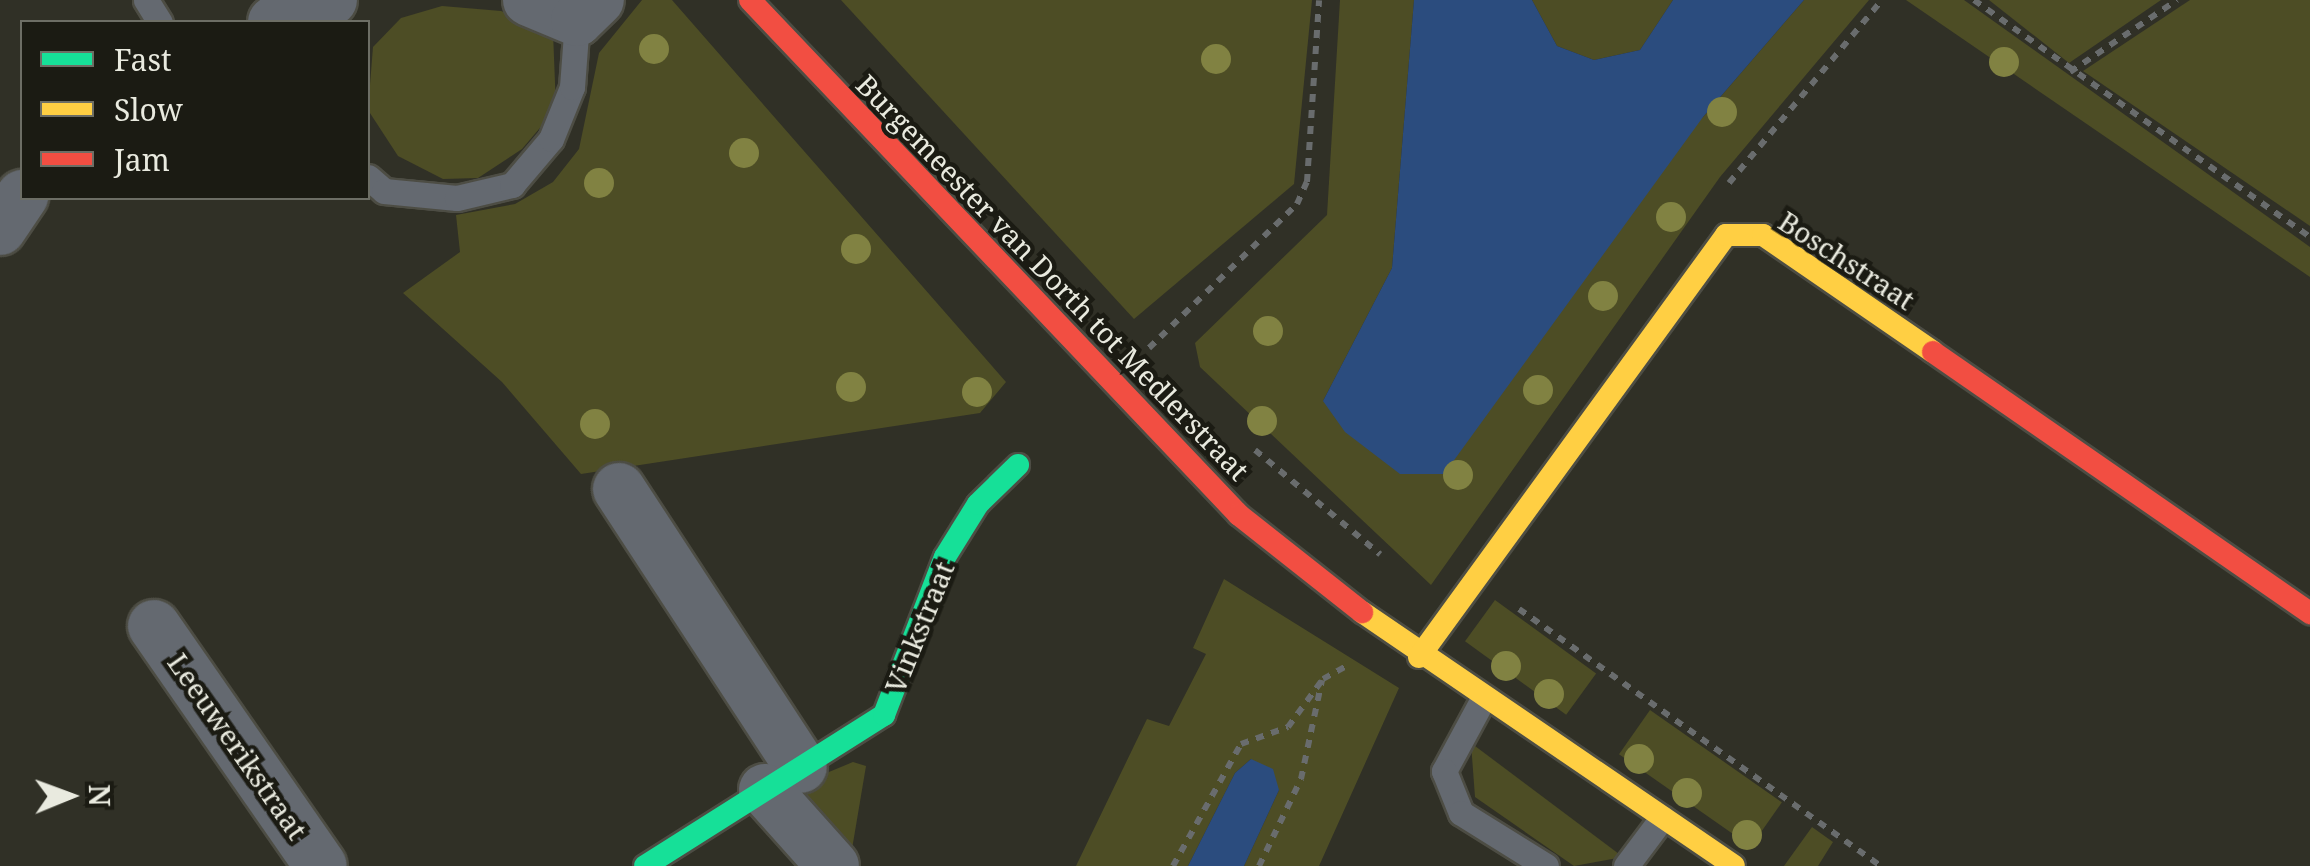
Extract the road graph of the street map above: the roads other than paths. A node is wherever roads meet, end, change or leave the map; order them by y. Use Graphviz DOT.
graph roads {
  1 [pos="331,0"];
  2 [pos="529,0"];
  3 [pos="750,0"];
  4 [pos="588,10"];
  5 [pos="279,20"];
  6 [pos="370,178"];
  7 [pos="20,199"];
  8 [pos="0,229"];
  9 [pos="1018,465"];
  10 [pos="618,490"];
  11 [pos="2310,613"];
  12 [pos="154,626"];
  13 [pos="1420,657"];
  14 [pos="1482,699"];
  15 [pos="783,779"];
  16 [pos="1662,818"];
  17 [pos="321,866"];
  18 [pos="645,866"];
  19 [pos="833,866"];
  20 [pos="1546,866"];
  21 [pos="1626,866"];
  22 [pos="1734,866"];
  1 -- 5 [label="street"];
  2 -- 4 [label="street"];
  3 -- 13 [label="street, Burgemeester van Dorth tot Medlerstraat"];
  4 -- 6 [label="lane"];
  7 -- 8 [label="street"];
  9 -- 15 [label="street, Vinkstraat"];
  10 -- 15 [label="street"];
  11 -- 13 [label="street, Boschstraat"];
  12 -- 17 [label="street, Leeuwerikstraat"];
  13 -- 14 [label="street, Burgemeester van Dorth tot Medlerstraat"];
  14 -- 16 [label="street, Burgemeester van Dorth tot Medlerstraat"];
  14 -- 20 [label="lane"];
  15 -- 18 [label="street, Vinkstraat"];
  15 -- 19 [label="street"];
  16 -- 21 [label="lane"];
  16 -- 22 [label="street, Burgemeester van Dorth tot Medlerstraat"];
}
